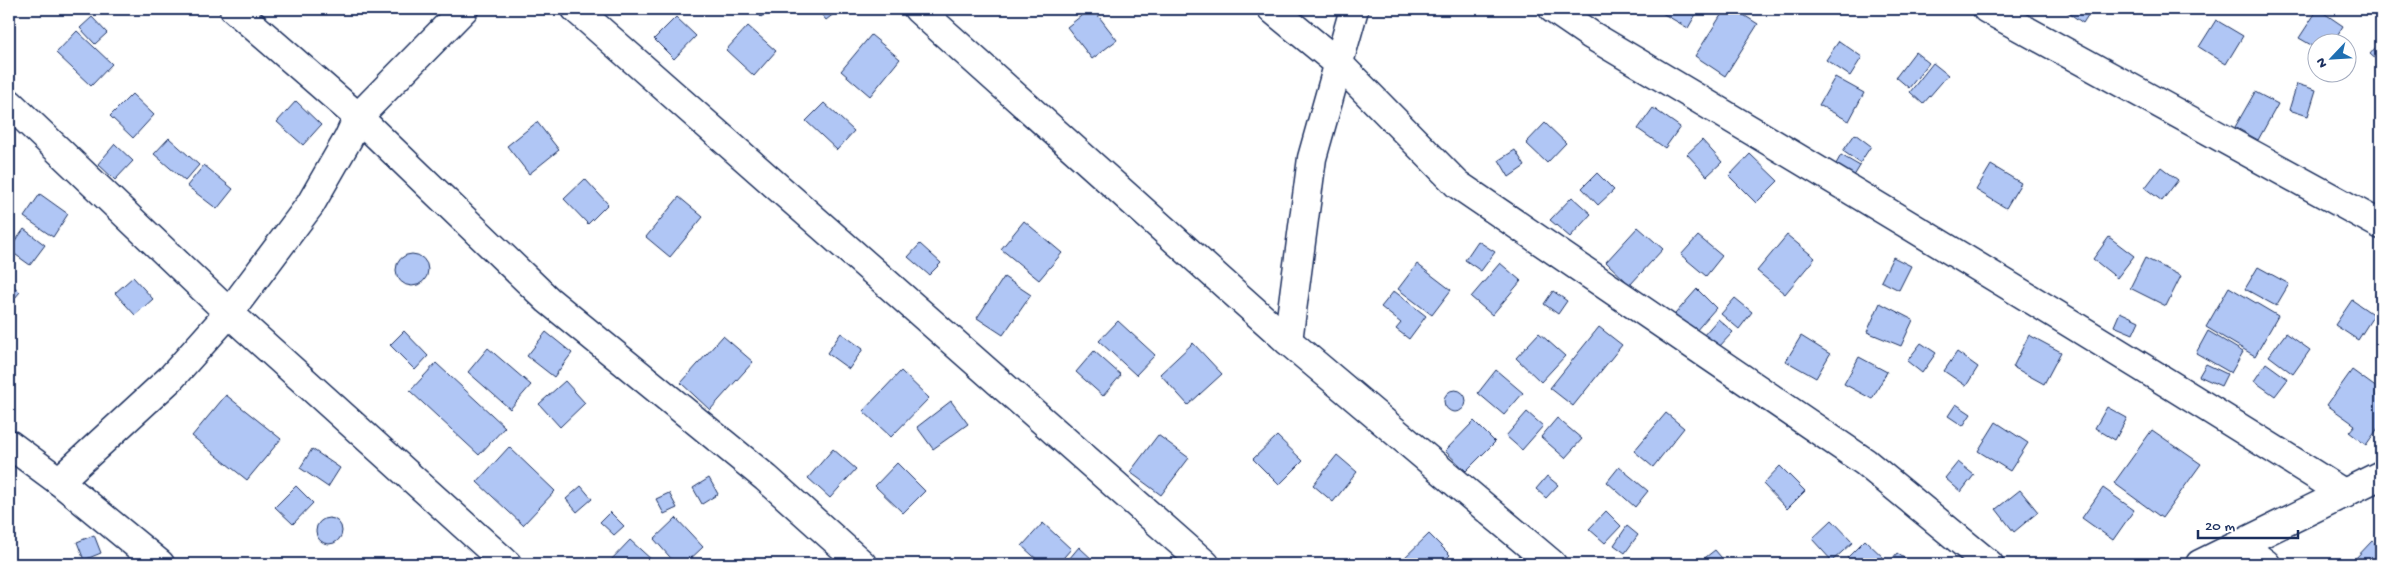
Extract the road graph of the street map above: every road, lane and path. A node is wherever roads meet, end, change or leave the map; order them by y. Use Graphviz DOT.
graph roads {
  1 [pos="234,9"];
  2 [pos="464,9"];
  3 [pos="576,9"];
  4 [pos="918,9"];
  5 [pos="1272,9"];
  6 [pos="1354,9"];
  7 [pos="1553,9"];
  8 [pos="1987,9"];
  9 [pos="1339,64"];
  10 [pos="9,103"];
  11 [pos="358,117"];
  12 [pos="2381,224"];
  13 [pos="229,313"];
  14 [pos="1288,341"];
  15 [pos="9,444"];
  16 [pos="2381,475"];
  17 [pos="59,481"];
  18 [pos="2345,494"];
  19 [pos="2240,545"];
  20 [pos="160,564"];
  21 [pos="507,564"];
  22 [pos="862,564"];
  23 [pos="1205,564"];
  24 [pos="1552,564"];
  25 [pos="1989,564"];
  26 [pos="2200,564"];
  27 [pos="2266,564"];
  1 -- 11 [label="street"];
  2 -- 11 [label="street"];
  3 -- 23 [label="street"];
  4 -- 14 [label="street"];
  5 -- 9 [label="street"];
  6 -- 9 [label="street"];
  7 -- 18 [label="street"];
  8 -- 12 [label="street"];
  9 -- 14 [label="street"];
  9 -- 25 [label="street"];
  10 -- 13 [label="street"];
  11 -- 13 [label="street"];
  11 -- 22 [label="street"];
  13 -- 17 [label="street"];
  13 -- 21 [label="street"];
  14 -- 24 [label="street"];
  15 -- 17 [label="street"];
  16 -- 18 [label="street"];
  17 -- 20 [label="street"];
  18 -- 19 [label="street"];
  19 -- 26 [label="street"];
  19 -- 27 [label="street"];
}
